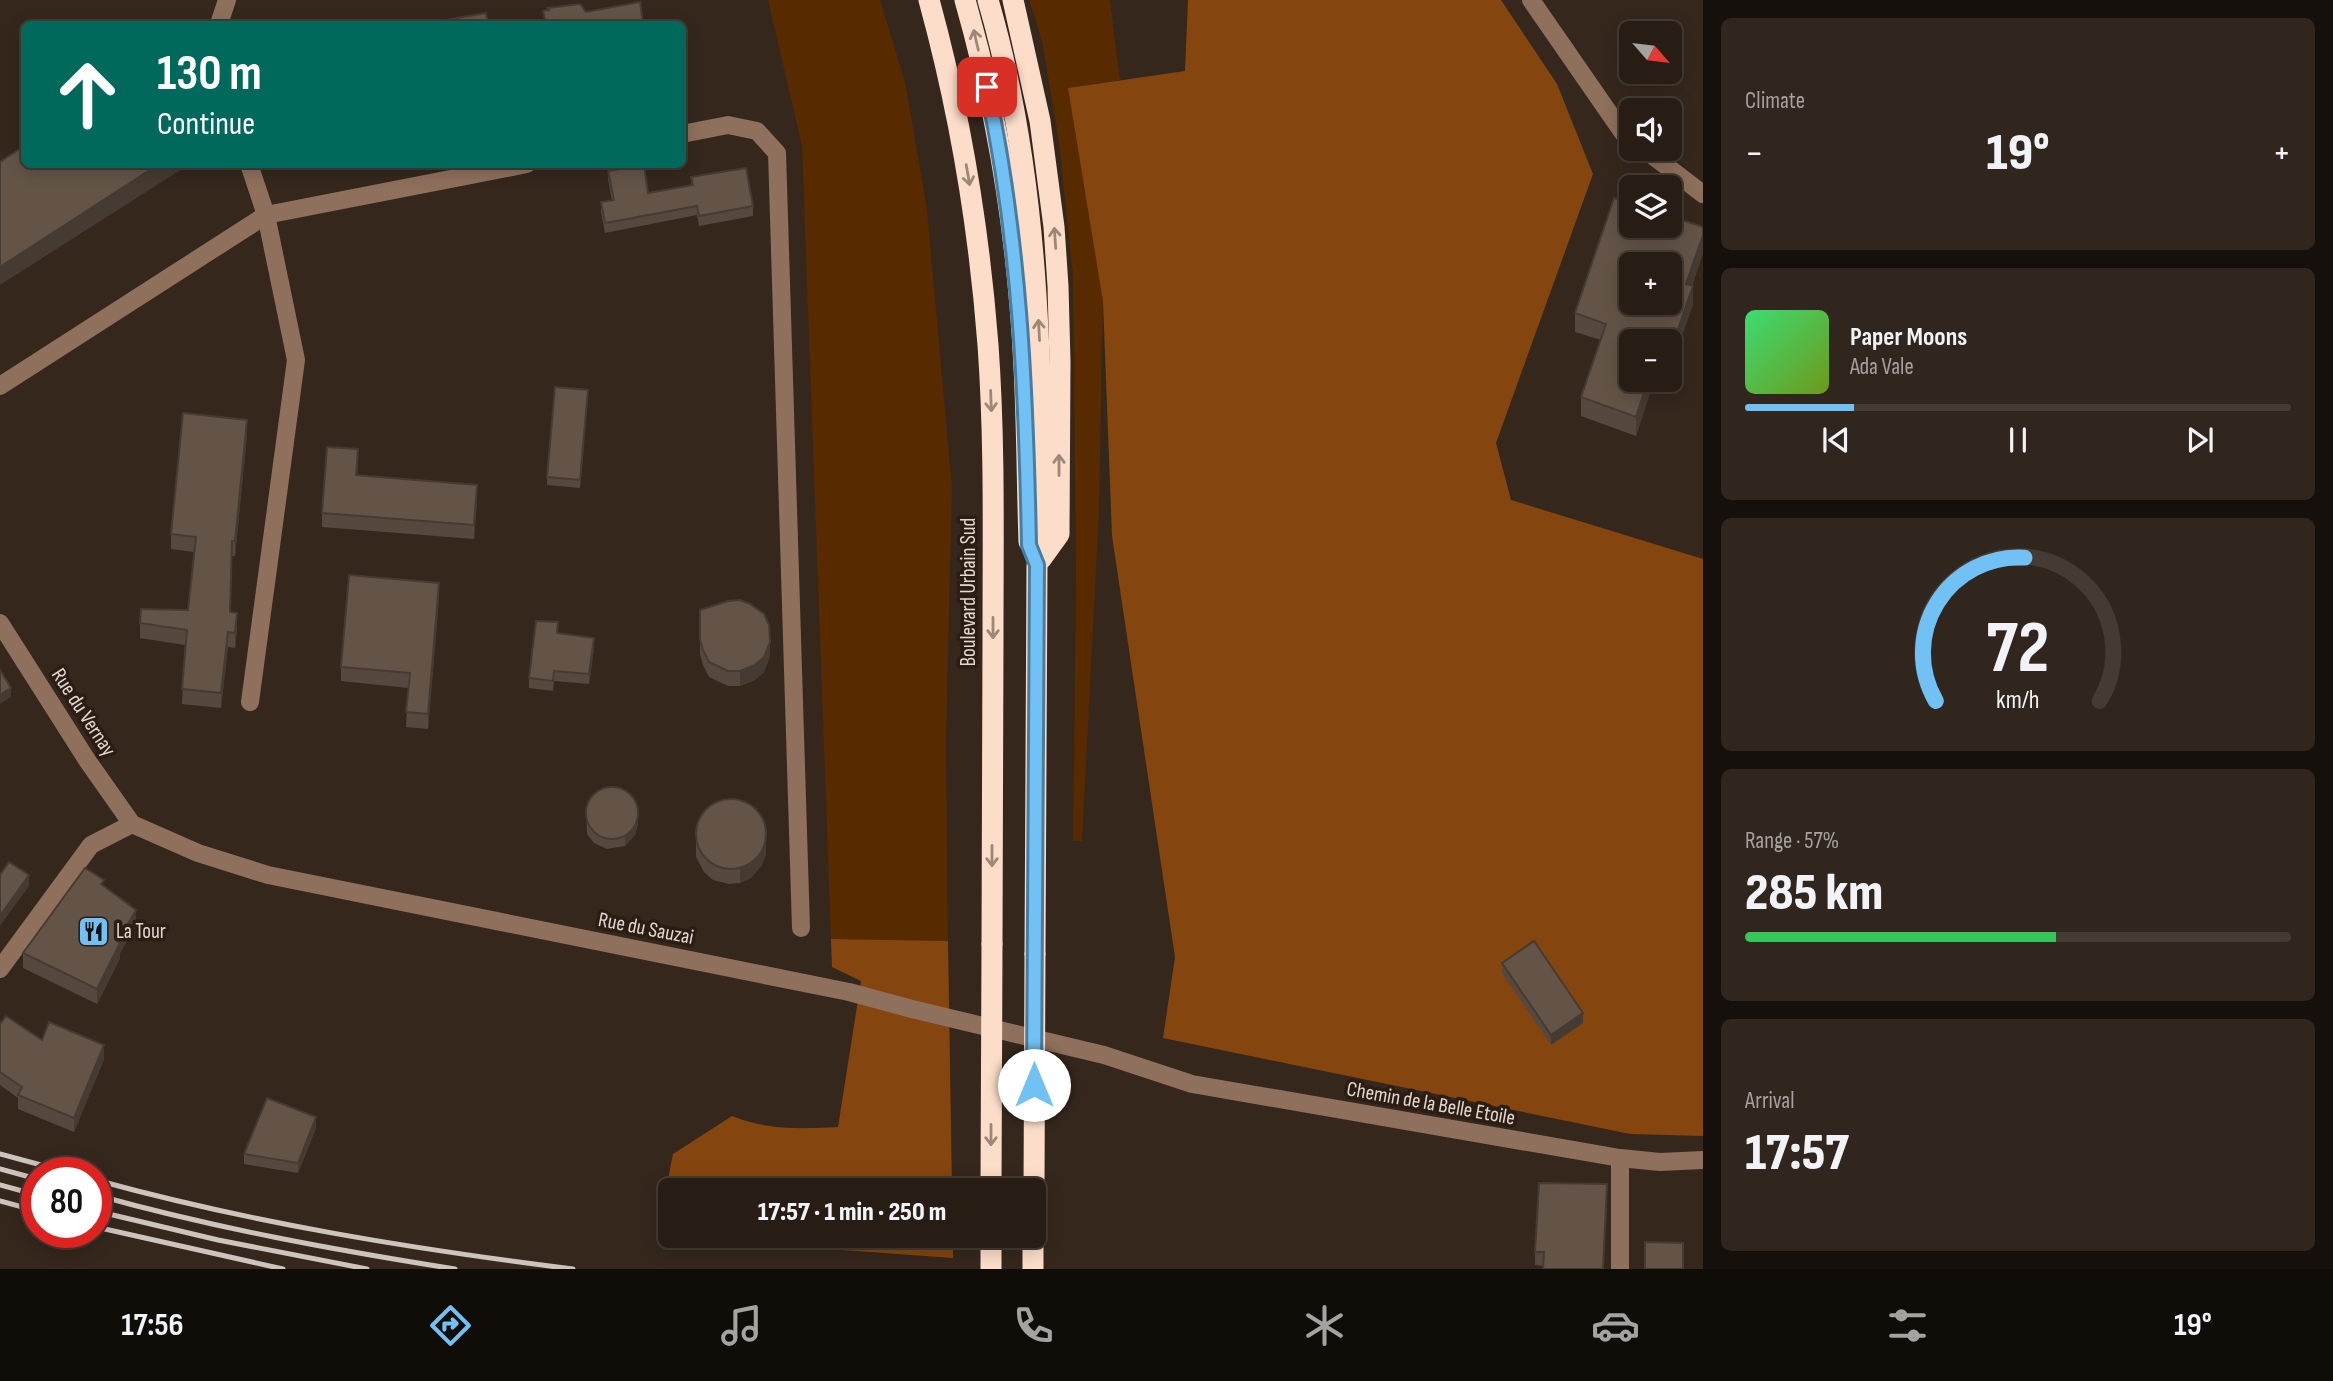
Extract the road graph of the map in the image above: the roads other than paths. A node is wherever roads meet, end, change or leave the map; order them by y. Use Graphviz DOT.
graph roads {
  1 [pos="227,0"];
  2 [pos="929,0"];
  3 [pos="965,0"];
  4 [pos="988,0"];
  5 [pos="1013,0"];
  6 [pos="1531,0"];
  7 [pos="220,21"];
  8 [pos="1619,127"];
  9 [pos="686,133"];
  10 [pos="1660,161"];
  11 [pos="250,168"];
  12 [pos="507,168"];
  13 [pos="1703,194"];
  14 [pos="266,215"];
  15 [pos="0,386"];
  16 [pos="1037,565"];
  17 [pos="0,623"];
  18 [pos="250,702"];
  19 [pos="132,824"];
  20 [pos="801,929"];
  21 [pos="0,969"];
  22 [pos="1154,1072"];
  23 [pos="1620,1158"];
  24 [pos="1703,1160"];
  25 [pos="991,1178"];
  26 [pos="1034,1178"];
  27 [pos="991,1248"];
  28 [pos="1034,1248"];
  29 [pos="991,1269"];
  30 [pos="1033,1269"];
  31 [pos="1620,1269"];
  1 -- 7 [label="street"];
  2 -- 25 [label="highway, Boulevard Urbain Sud, one-way, bridge"];
  16 -- 3 [label="highway, one-way"];
  16 -- 4 [label="highway, one-way"];
  16 -- 5 [label="highway, one-way"];
  6 -- 8 [label="street"];
  9 -- 20 [label="street"];
  10 -- 13 [label="street"];
  11 -- 14 [label="street"];
  12 -- 14 [label="street"];
  14 -- 15 [label="street"];
  14 -- 18 [label="street"];
  16 -- 26 [label="highway, bridge"];
  17 -- 19 [label="street, Rue du Vernay"];
  19 -- 21 [label="street"];
  19 -- 22 [label="street, Rue du Sauzai"];
  22 -- 23 [label="street, Chemin de la Belle Etoile"];
  23 -- 24 [label="street, Chemin de la Belle Etoile"];
  23 -- 31 [label="street"];
  27 -- 29 [label="highway"];
  28 -- 30 [label="highway"];
}
